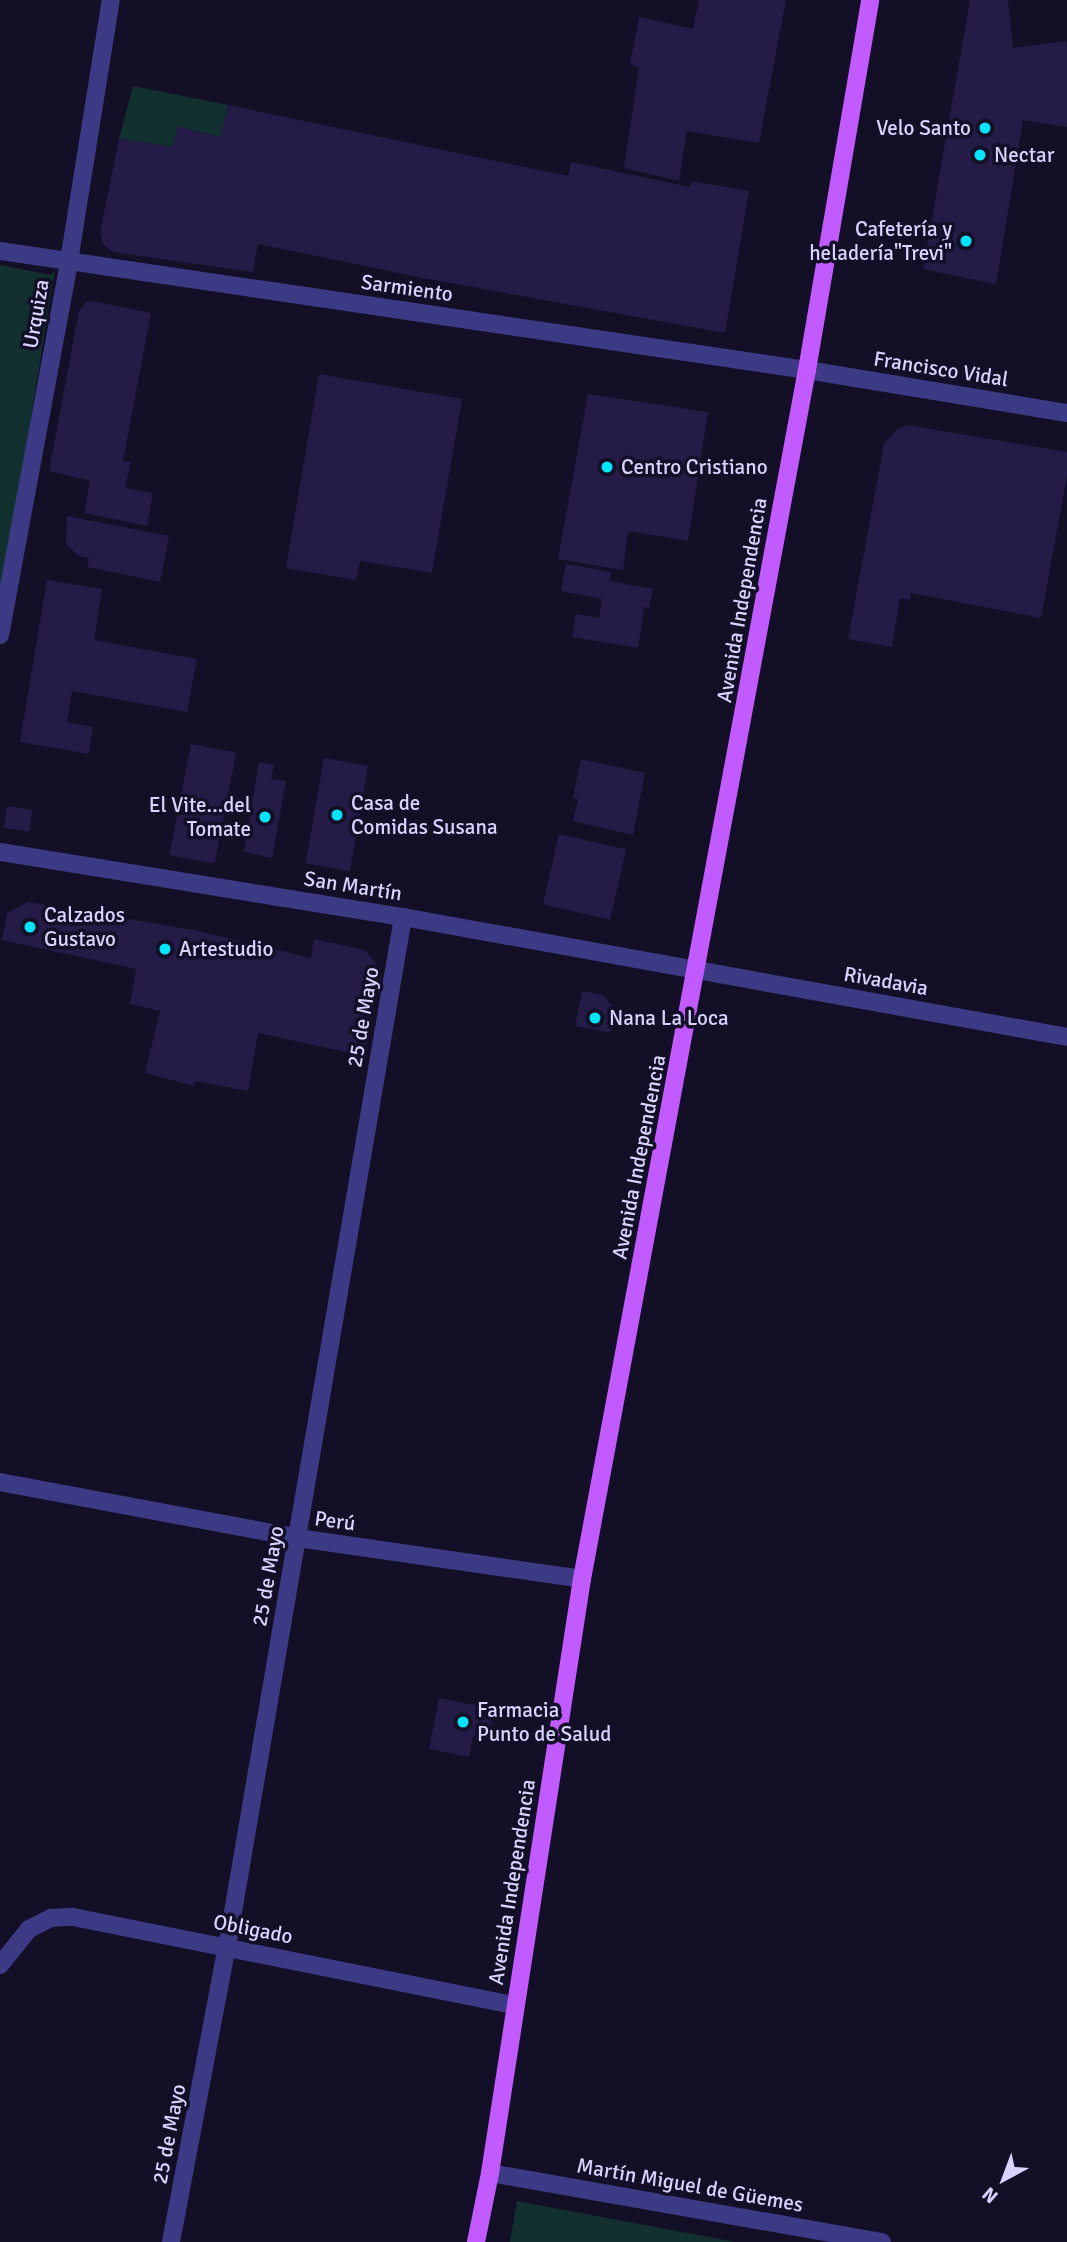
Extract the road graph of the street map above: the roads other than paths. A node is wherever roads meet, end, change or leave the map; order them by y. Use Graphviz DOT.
graph roads {
  1 [pos="111,0"];
  2 [pos="870,0"];
  3 [pos="0,251"];
  4 [pos="69,261"];
  5 [pos="807,370"];
  6 [pos="1067,413"];
  7 [pos="0,635"];
  8 [pos="0,852"];
  9 [pos="403,917"];
  10 [pos="697,969"];
  11 [pos="1067,1037"];
  12 [pos="0,1482"];
  13 [pos="298,1538"];
  14 [pos="582,1579"];
  15 [pos="227,1947"];
  16 [pos="0,1965"];
  17 [pos="515,2005"];
  18 [pos="490,2173"];
  19 [pos="171,2242"];
  20 [pos="477,2242"];
  21 [pos="882,2242"];
  1 -- 4 [label="street, Urquiza"];
  2 -- 5 [label="main road, Avenida Independencia"];
  3 -- 4 [label="street, Sarmiento"];
  4 -- 5 [label="street, Sarmiento"];
  4 -- 7 [label="street, Urquiza"];
  5 -- 6 [label="street, Francisco Vidal"];
  5 -- 10 [label="main road, Avenida Independencia"];
  8 -- 9 [label="street, San Martín"];
  9 -- 10 [label="street, San Martín"];
  9 -- 13 [label="street, 25 de Mayo"];
  10 -- 11 [label="street, Rivadavia"];
  10 -- 14 [label="main road, Avenida Independencia"];
  12 -- 13 [label="street, Perú"];
  13 -- 14 [label="street, Perú"];
  13 -- 15 [label="street, 25 de Mayo"];
  14 -- 17 [label="main road, Avenida Independencia"];
  15 -- 16 [label="street, Obligado"];
  15 -- 17 [label="street, Obligado"];
  15 -- 19 [label="street, 25 de Mayo"];
  17 -- 18 [label="main road, Avenida Independencia"];
  18 -- 20 [label="main road, Avenida Independencia"];
  18 -- 21 [label="street, Martín Miguel de Güemes"];
}
